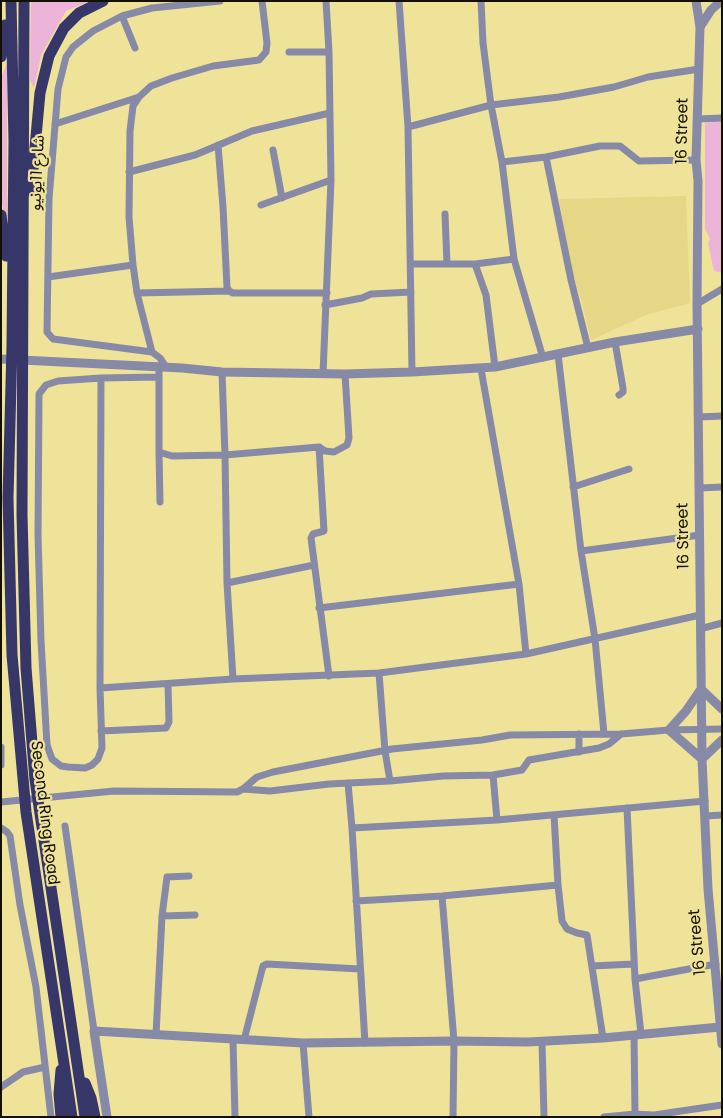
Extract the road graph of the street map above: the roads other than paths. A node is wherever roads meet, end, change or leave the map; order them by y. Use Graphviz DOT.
graph roads {
  1 [pos="10,1"];
  2 [pos="26,1"];
  3 [pos="103,1"];
  4 [pos="220,1"];
  5 [pos="262,1"];
  6 [pos="326,1"];
  7 [pos="399,1"];
  8 [pos="481,1"];
  9 [pos="696,1"];
  10 [pos="721,1"];
  11 [pos="122,16"];
  12 [pos="700,27"];
  13 [pos="134,48"];
  14 [pos="289,52"];
  15 [pos="330,52"];
  16 [pos="1,56"];
  17 [pos="699,69"];
  18 [pos="139,96"];
  19 [pos="492,105"];
  20 [pos="330,113"];
  21 [pos="722,118"];
  22 [pos="698,119"];
  23 [pos="55,124"];
  24 [pos="408,127"];
  25 [pos="218,145"];
  26 [pos="273,150"];
  27 [pos="546,156"];
  28 [pos="696,160"];
  29 [pos="502,162"];
  30 [pos="129,172"];
  31 [pos="331,180"];
  32 [pos="282,198"];
  33 [pos="261,205"];
  34 [pos="445,214"];
  35 [pos="1,215"];
  36 [pos="514,259"];
  37 [pos="411,264"];
  38 [pos="447,264"];
  39 [pos="475,264"];
  40 [pos="133,265"];
  41 [pos="48,277"];
  42 [pos="722,289"];
  43 [pos="229,291"];
  44 [pos="411,292"];
  45 [pos="23,293"];
  46 [pos="137,293"];
  47 [pos="327,293"];
  48 [pos="698,304"];
  49 [pos="325,305"];
  50 [pos="698,329"];
  51 [pos="615,342"];
  52 [pos="12,346"];
  53 [pos="588,348"];
  54 [pos="152,352"];
  55 [pos="558,354"];
  56 [pos="543,358"];
  57 [pos="1,359"];
  58 [pos="163,367"];
  59 [pos="495,367"];
  60 [pos="482,369"];
  61 [pos="222,372"];
  62 [pos="412,372"];
  63 [pos="323,374"];
  64 [pos="345,374"];
  65 [pos="158,377"];
  66 [pos="101,378"];
  67 [pos="619,396"];
  68 [pos="722,416"];
  69 [pos="698,417"];
  70 [pos="319,447"];
  71 [pos="158,452"];
  72 [pos="225,455"];
  73 [pos="629,469"];
  74 [pos="574,487"];
  75 [pos="722,487"];
  76 [pos="699,488"];
  77 [pos="160,502"];
  78 [pos="700,535"];
  79 [pos="581,551"];
  80 [pos="314,565"];
  81 [pos="227,582"];
  82 [pos="519,584"];
  83 [pos="319,608"];
  84 [pos="700,615"];
  85 [pos="722,623"];
  86 [pos="700,629"];
  87 [pos="595,639"];
  88 [pos="526,654"];
  89 [pos="379,673"];
  90 [pos="329,676"];
  91 [pos="233,679"];
  92 [pos="168,684"];
  93 [pos="100,688"];
  94 [pos="701,689"];
  95 [pos="722,709"];
  96 [pos="722,729"];
  97 [pos="669,730"];
  98 [pos="701,730"];
  99 [pos="102,731"];
  100 [pos="579,734"];
  101 [pos="604,734"];
  102 [pos="620,734"];
  103 [pos="722,740"];
  104 [pos="1,747"];
  105 [pos="385,751"];
  106 [pos="580,752"];
  107 [pos="702,759"];
  108 [pos="1,765"];
  109 [pos="493,775"];
  110 [pos="390,781"];
  111 [pos="348,782"];
  112 [pos="243,789"];
  113 [pos="705,801"];
  114 [pos="1,802"];
  115 [pos="627,808"];
  116 [pos="554,815"];
  117 [pos="722,815"];
  118 [pos="705,816"];
  119 [pos="498,820"];
  120 [pos="65,826"];
  121 [pos="1,828"];
  122 [pos="352,828"];
  123 [pos="189,876"];
  124 [pos="558,885"];
  125 [pos="442,896"];
  126 [pos="356,901"];
  127 [pos="195,915"];
  128 [pos="162,916"];
  129 [pos="718,960"];
  130 [pos="634,964"];
  131 [pos="592,966"];
  132 [pos="360,969"];
  133 [pos="635,979"];
  134 [pos="720,1027"];
  135 [pos="94,1032"];
  136 [pos="638,1034"];
  137 [pos="156,1035"];
  138 [pos="603,1038"];
  139 [pos="233,1040"];
  140 [pos="244,1040"];
  141 [pos="454,1041"];
  142 [pos="542,1042"];
  143 [pos="303,1043"];
  144 [pos="365,1043"];
  145 [pos="722,1044"];
  146 [pos="63,1056"];
  147 [pos="45,1067"];
  148 [pos="79,1072"];
  149 [pos="1,1087"];
  150 [pos="722,1105"];
  151 [pos="635,1114"];
  152 [pos="654,1116"];
  153 [pos="51,1117"];
  154 [pos="61,1117"];
  155 [pos="72,1117"];
  156 [pos="85,1117"];
  157 [pos="95,1117"];
  158 [pos="106,1117"];
  159 [pos="235,1117"];
  160 [pos="309,1117"];
  161 [pos="452,1117"];
  162 [pos="544,1117"];
  163 [pos="604,1117"];
  1 -- 16 [label="highway"];
  1 -- 52 [label="highway, Second Ring Road"];
  2 -- 45 [label="highway, Second Ring Road"];
  3 -- 45 [label="highway"];
  4 -- 11 [label="street, شارع 11يونيو"];
  5 -- 18 [label="street"];
  6 -- 15 [label="street"];
  7 -- 24 [label="street"];
  8 -- 19 [label="street"];
  9 -- 12 [label="street, 16 Street"];
  10 -- 12 [label="street"];
  11 -- 13 [label="street"];
  11 -- 23 [label="street, شارع 11يونيو"];
  12 -- 17 [label="street, 16 Street"];
  14 -- 15 [label="street"];
  15 -- 20 [label="street"];
  17 -- 19 [label="street"];
  17 -- 22 [label="street, 16 Street"];
  18 -- 23 [label="street"];
  18 -- 30 [label="street"];
  19 -- 24 [label="street"];
  19 -- 29 [label="street"];
  20 -- 25 [label="street"];
  20 -- 31 [label="street"];
  21 -- 22 [label="street"];
  22 -- 28 [label="street, 16 Street"];
  23 -- 41 [label="street, شارع 11يونيو"];
  24 -- 37 [label="street"];
  25 -- 30 [label="street"];
  25 -- 43 [label="street"];
  26 -- 32 [label="street"];
  27 -- 28 [label="street"];
  27 -- 29 [label="street"];
  27 -- 53 [label="street"];
  28 -- 48 [label="street, 16 Street"];
  29 -- 36 [label="street"];
  30 -- 40 [label="street"];
  31 -- 32 [label="street"];
  31 -- 47 [label="street"];
  32 -- 33 [label="street"];
  34 -- 38 [label="street"];
  35 -- 52 [label="highway"];
  36 -- 39 [label="street"];
  36 -- 56 [label="street"];
  37 -- 38 [label="street"];
  37 -- 44 [label="street"];
  38 -- 39 [label="street"];
  39 -- 59 [label="street"];
  40 -- 41 [label="street"];
  40 -- 46 [label="street"];
  41 -- 54 [label="street, شارع 11يونيو"];
  42 -- 48 [label="street"];
  43 -- 46 [label="street"];
  43 -- 47 [label="street"];
  44 -- 49 [label="street"];
  44 -- 62 [label="street"];
  45 -- 148 [label="highway, Second Ring Road"];
  46 -- 54 [label="street"];
  47 -- 49 [label="street"];
  48 -- 50 [label="street, 16 Street"];
  49 -- 63 [label="street"];
  50 -- 51 [label="street"];
  50 -- 69 [label="street, 16 Street"];
  51 -- 53 [label="street"];
  51 -- 67 [label="street"];
  52 -- 146 [label="highway, Second Ring Road"];
  53 -- 55 [label="street"];
  54 -- 58 [label="street"];
  55 -- 56 [label="street"];
  55 -- 74 [label="street"];
  56 -- 59 [label="street"];
  57 -- 58 [label="street"];
  58 -- 61 [label="street"];
  58 -- 65 [label="street"];
  59 -- 60 [label="street"];
  60 -- 62 [label="street"];
  60 -- 82 [label="street"];
  61 -- 63 [label="street"];
  61 -- 72 [label="street"];
  62 -- 64 [label="street"];
  63 -- 64 [label="street"];
  64 -- 70 [label="street"];
  65 -- 66 [label="street"];
  65 -- 71 [label="street"];
  66 -- 93 [label="street"];
  66 -- 99 [label="street"];
  68 -- 69 [label="street"];
  69 -- 76 [label="street, 16 Street"];
  70 -- 72 [label="street"];
  70 -- 80 [label="street"];
  71 -- 72 [label="street"];
  71 -- 77 [label="street"];
  72 -- 81 [label="street"];
  73 -- 74 [label="street"];
  74 -- 79 [label="street"];
  75 -- 76 [label="street"];
  76 -- 78 [label="street, 16 Street"];
  78 -- 79 [label="street"];
  78 -- 84 [label="street, 16 Street"];
  79 -- 87 [label="street"];
  80 -- 81 [label="street"];
  80 -- 83 [label="street"];
  81 -- 91 [label="street"];
  82 -- 83 [label="street"];
  82 -- 88 [label="street"];
  83 -- 90 [label="street"];
  84 -- 86 [label="street, 16 Street"];
  84 -- 87 [label="street"];
  85 -- 86 [label="street"];
  86 -- 94 [label="street, 16 Street"];
  87 -- 88 [label="street"];
  87 -- 101 [label="street"];
  88 -- 89 [label="street"];
  89 -- 90 [label="street"];
  89 -- 105 [label="street"];
  90 -- 91 [label="street"];
  91 -- 92 [label="street"];
  92 -- 93 [label="street"];
  92 -- 99 [label="street"];
  93 -- 99 [label="street"];
  94 -- 95 [label="street"];
  94 -- 97 [label="street"];
  94 -- 98 [label="street, 16 Street"];
  96 -- 98 [label="street"];
  97 -- 98 [label="street"];
  97 -- 102 [label="street"];
  97 -- 107 [label="street"];
  98 -- 107 [label="street, 16 Street"];
  100 -- 101 [label="street"];
  100 -- 105 [label="street"];
  100 -- 106 [label="street"];
  101 -- 102 [label="street"];
  102 -- 106 [label="street"];
  103 -- 107 [label="street"];
  104 -- 108 [label="street"];
  105 -- 110 [label="street"];
  105 -- 112 [label="street"];
  106 -- 109 [label="street"];
  107 -- 113 [label="street, 16 Street"];
  109 -- 110 [label="street"];
  109 -- 119 [label="street"];
  110 -- 111 [label="street"];
  111 -- 112 [label="street"];
  111 -- 122 [label="street"];
  112 -- 114 [label="street"];
  113 -- 115 [label="street"];
  113 -- 118 [label="street, 16 Street"];
  115 -- 116 [label="street"];
  115 -- 130 [label="street"];
  116 -- 119 [label="street"];
  116 -- 124 [label="street"];
  117 -- 118 [label="street"];
  118 -- 129 [label="street, 16 Street"];
  119 -- 122 [label="street"];
  120 -- 135 [label="street"];
  121 -- 147 [label="street"];
  122 -- 126 [label="street"];
  123 -- 128 [label="street"];
  124 -- 125 [label="street"];
  124 -- 131 [label="street"];
  125 -- 126 [label="street"];
  125 -- 141 [label="street"];
  126 -- 132 [label="street"];
  127 -- 128 [label="street"];
  128 -- 137 [label="street"];
  129 -- 133 [label="street"];
  129 -- 134 [label="street, 16 Street"];
  130 -- 131 [label="street"];
  130 -- 133 [label="street"];
  131 -- 138 [label="street"];
  132 -- 140 [label="street"];
  132 -- 144 [label="street"];
  133 -- 136 [label="street"];
  134 -- 136 [label="street"];
  134 -- 145 [label="street, 16 Street"];
  135 -- 137 [label="street"];
  135 -- 158 [label="street"];
  136 -- 138 [label="street"];
  136 -- 151 [label="street"];
  137 -- 139 [label="street"];
  138 -- 142 [label="street"];
  139 -- 140 [label="street"];
  139 -- 159 [label="street"];
  140 -- 143 [label="street"];
  141 -- 142 [label="street"];
  141 -- 144 [label="street"];
  141 -- 161 [label="street"];
  142 -- 162 [label="street"];
  143 -- 144 [label="street"];
  143 -- 160 [label="street"];
  146 -- 154 [label="highway"];
  146 -- 155 [label="highway, Second Ring Road"];
  147 -- 149 [label="street"];
  147 -- 153 [label="street"];
  148 -- 156 [label="highway, Second Ring Road"];
  148 -- 157 [label="highway"];
  150 -- 152 [label="street"];
  151 -- 152 [label="street"];
  151 -- 163 [label="street"];
}
